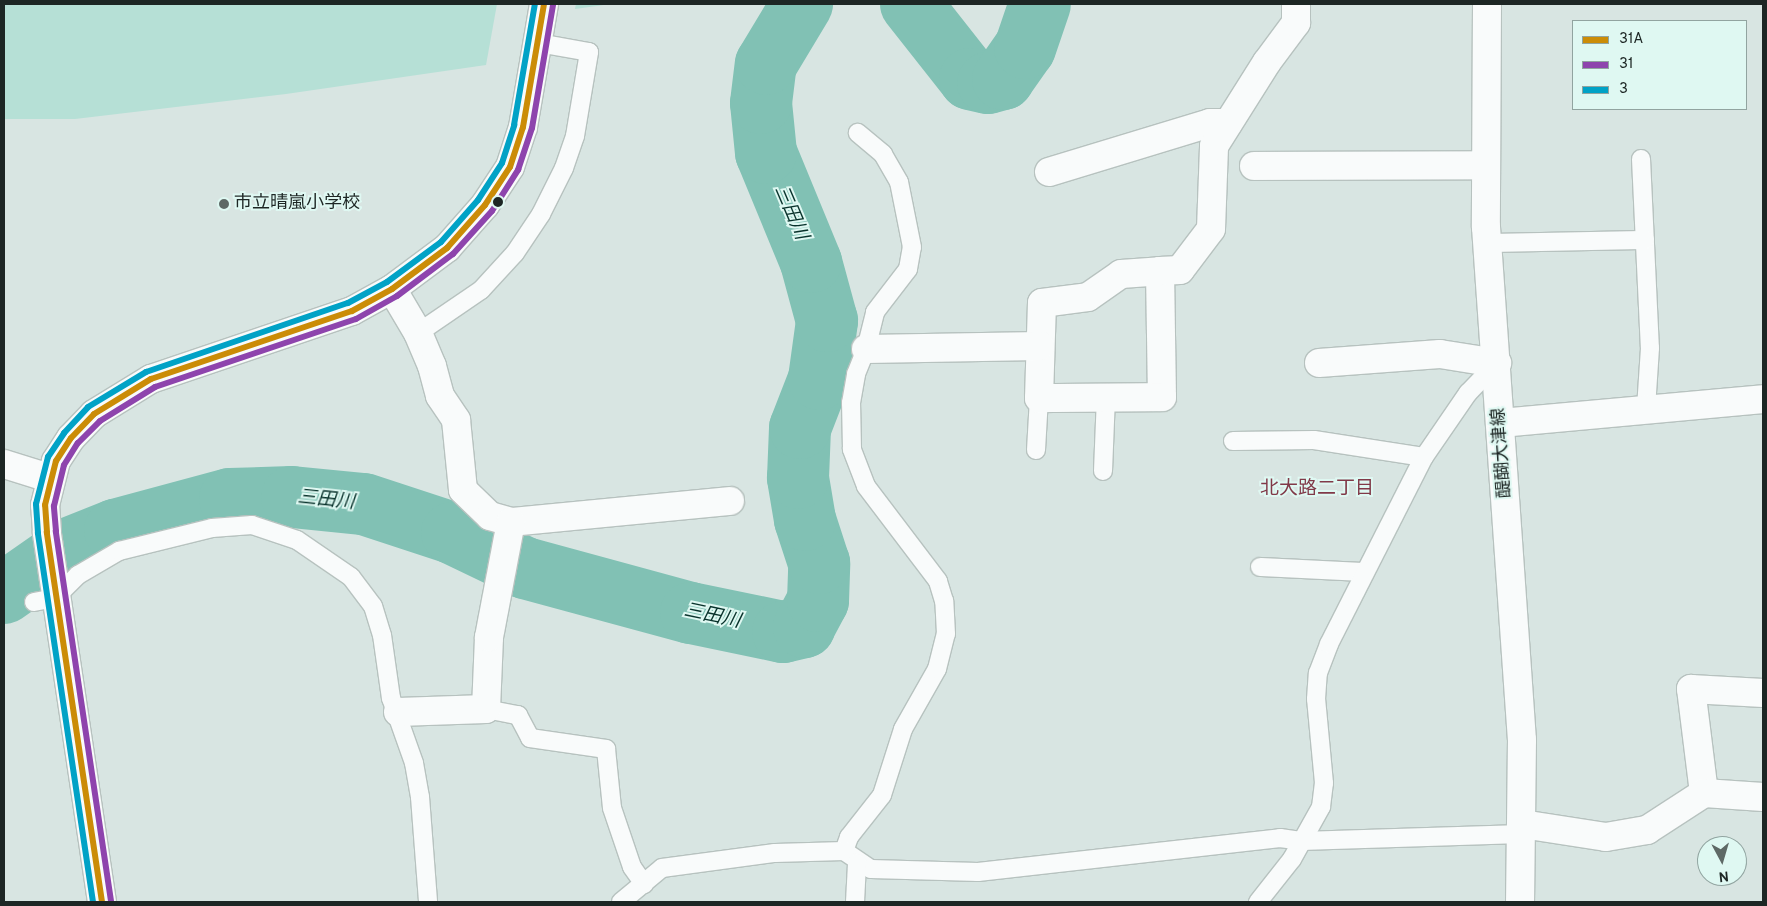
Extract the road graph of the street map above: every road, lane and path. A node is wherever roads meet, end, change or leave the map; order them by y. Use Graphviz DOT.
graph roads {
  1 [pos="544,4"];
  2 [pos="1296,4"];
  3 [pos="1487,4"];
  4 [pos="538,43"];
  5 [pos="1228,123"];
  6 [pos="858,132"];
  7 [pos="1641,159"];
  8 [pos="1485,165"];
  9 [pos="1254,166"];
  10 [pos="1049,172"];
  11 [pos="1645,240"];
  12 [pos="1487,243"];
  13 [pos="1160,271"];
  14 [pos="392,289"];
  15 [pos="418,333"];
  16 [pos="1040,346"];
  17 [pos="866,349"];
  18 [pos="1319,363"];
  19 [pos="1497,363"];
  20 [pos="1106,397"];
  21 [pos="1039,398"];
  22 [pos="1763,399"];
  23 [pos="1646,410"];
  24 [pos="1501,423"];
  25 [pos="1233,441"];
  26 [pos="1036,450"];
  27 [pos="1424,456"];
  28 [pos="4,464"];
  29 [pos="1103,471"];
  30 [pos="49,478"];
  31 [pos="730,501"];
  32 [pos="509,532"];
  33 [pos="1260,567"];
  34 [pos="1364,572"];
  35 [pos="47,596"];
  36 [pos="1763,692"];
  37 [pos="486,709"];
  38 [pos="398,712"];
  39 [pos="1704,793"];
  40 [pos="1763,797"];
  41 [pos="1522,829"];
  42 [pos="1301,841"];
  43 [pos="844,851"];
  44 [pos="857,862"];
  45 [pos="644,884"];
  46 [pos="102,902"];
  47 [pos="428,902"];
  48 [pos="621,902"];
  49 [pos="855,902"];
  50 [pos="1258,902"];
  51 [pos="1520,902"];
  1 -- 4 [label="street"];
  2 -- 5 [label="street"];
  3 -- 8 [label="street, 醍醐大津線"];
  4 -- 14 [label="street"];
  4 -- 15 [label="lane"];
  5 -- 10 [label="street"];
  5 -- 13 [label="street"];
  6 -- 17 [label="lane"];
  7 -- 11 [label="lane"];
  8 -- 9 [label="street"];
  8 -- 12 [label="street, 醍醐大津線"];
  11 -- 12 [label="lane"];
  11 -- 23 [label="lane"];
  12 -- 19 [label="street, 醍醐大津線"];
  13 -- 16 [label="street"];
  13 -- 20 [label="street"];
  14 -- 15 [label="street"];
  14 -- 30 [label="street"];
  15 -- 32 [label="street"];
  16 -- 17 [label="street"];
  16 -- 21 [label="street"];
  17 -- 43 [label="lane"];
  18 -- 19 [label="street"];
  19 -- 24 [label="street, 醍醐大津線"];
  19 -- 27 [label="lane"];
  20 -- 21 [label="street"];
  20 -- 29 [label="lane"];
  21 -- 26 [label="lane"];
  22 -- 23 [label="street"];
  23 -- 24 [label="street"];
  24 -- 41 [label="street, 醍醐大津線"];
  25 -- 27 [label="lane"];
  27 -- 34 [label="lane"];
  28 -- 30 [label="street"];
  30 -- 35 [label="street"];
  31 -- 32 [label="street"];
  32 -- 37 [label="street"];
  33 -- 34 [label="lane"];
  34 -- 42 [label="lane"];
  35 -- 38 [label="lane"];
  35 -- 46 [label="street"];
  36 -- 39 [label="street"];
  37 -- 38 [label="street"];
  37 -- 45 [label="lane"];
  38 -- 47 [label="lane"];
  39 -- 40 [label="street"];
  39 -- 41 [label="street"];
  41 -- 42 [label="lane"];
  41 -- 51 [label="street, 醍醐大津線"];
  42 -- 44 [label="lane"];
  42 -- 50 [label="lane"];
  43 -- 44 [label="lane"];
  43 -- 45 [label="lane"];
  44 -- 49 [label="lane"];
  45 -- 48 [label="lane"];
}
